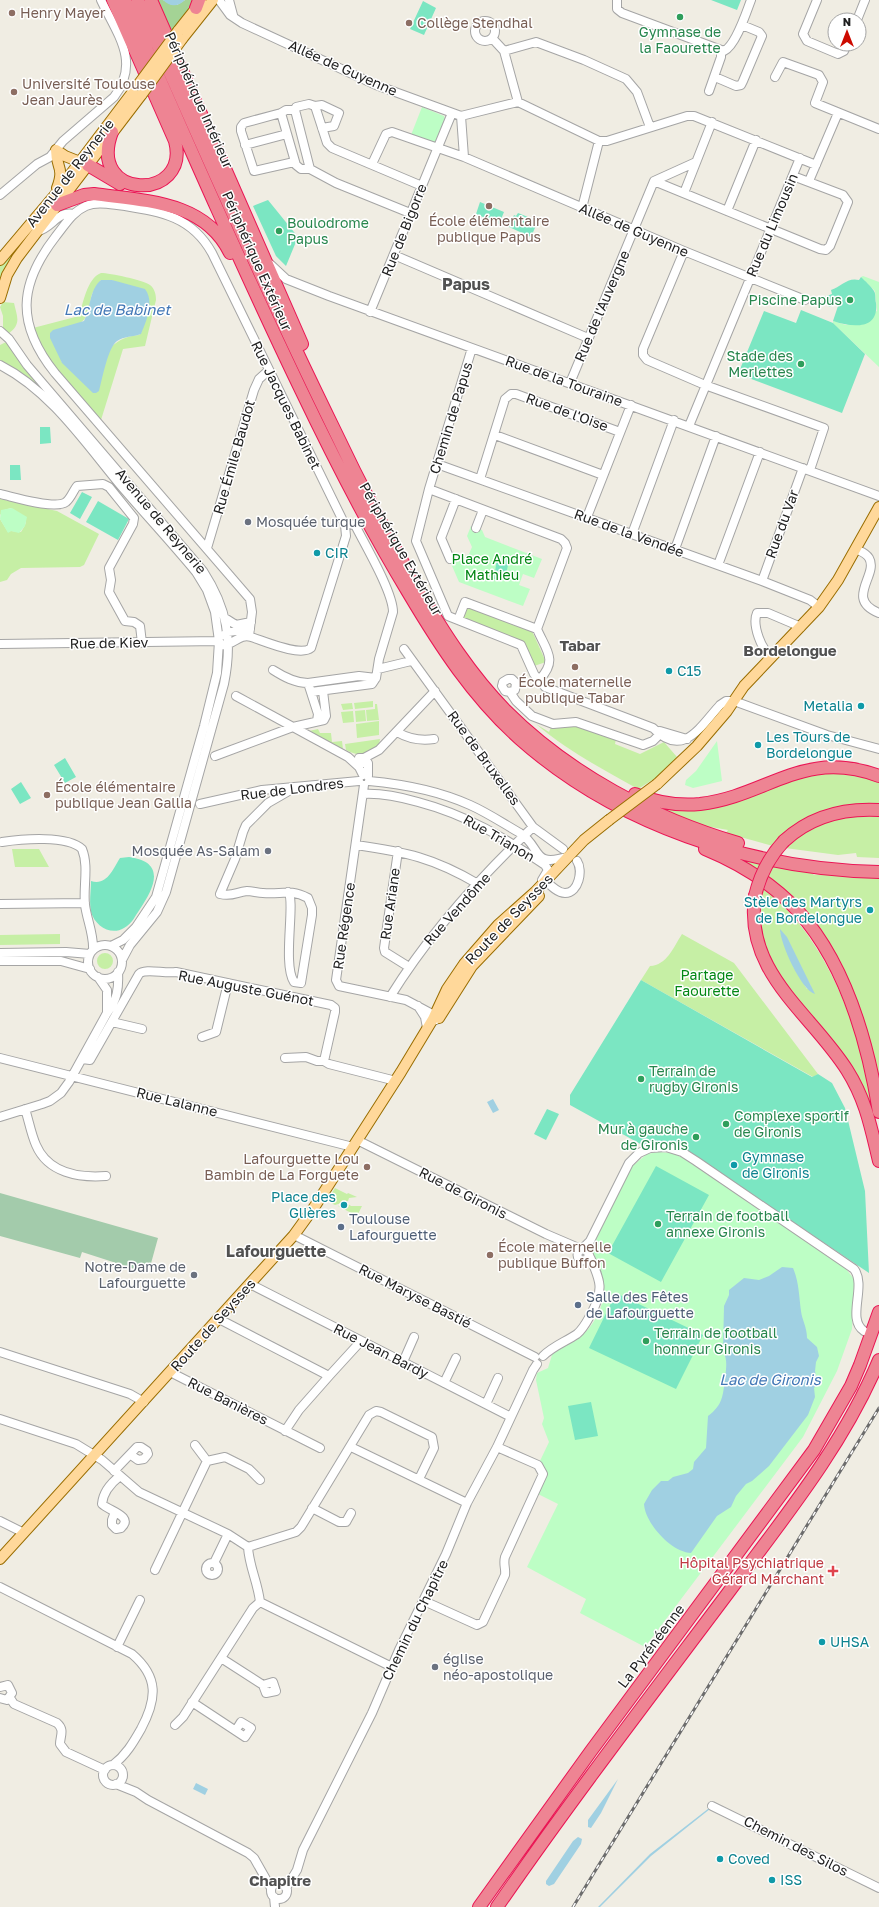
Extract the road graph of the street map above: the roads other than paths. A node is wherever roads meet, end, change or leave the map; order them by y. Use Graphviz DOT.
graph roads {
  1 [pos="101,0"];
  2 [pos="113,0"];
  3 [pos="125,0"];
  4 [pos="138,0"];
  5 [pos="151,0"];
  6 [pos="213,0"];
  7 [pos="218,0"];
  8 [pos="223,0"];
  9 [pos="229,0"];
  10 [pos="617,0"];
  11 [pos="751,0"];
  12 [pos="817,0"];
  13 [pos="865,0"];
  14 [pos="199,3"];
  15 [pos="860,12"];
  16 [pos="236,20"];
  17 [pos="742,25"];
  18 [pos="180,35"];
  19 [pos="492,38"];
  20 [pos="721,50"];
  21 [pos="827,50"];
  22 [pos="504,51"];
  23 [pos="833,52"];
  24 [pos="842,52"];
  25 [pos="715,77"];
  26 [pos="775,77"];
  27 [pos="140,89"];
  28 [pos="709,91"];
  29 [pos="518,102"];
  30 [pos="315,106"];
  31 [pos="295,110"];
  32 [pos="281,113"];
  33 [pos="452,113"];
  34 [pos="838,113"];
  35 [pos="461,116"];
  36 [pos="712,122"];
  37 [pos="650,127"];
  38 [pos="322,128"];
  39 [pos="115,129"];
  40 [pos="879,129"];
  41 [pos="287,134"];
  42 [pos="756,140"];
  43 [pos="599,141"];
  44 [pos="245,145"];
  45 [pos="439,147"];
  46 [pos="56,150"];
  47 [pos="464,157"];
  48 [pos="800,158"];
  49 [pos="294,162"];
  50 [pos="696,162"];
  51 [pos="84,164"];
  52 [pos="372,164"];
  53 [pos="816,165"];
  54 [pos="310,169"];
  55 [pos="793,176"];
  56 [pos="654,181"];
  57 [pos="809,181"];
  58 [pos="129,185"];
  59 [pos="422,186"];
  60 [pos="1,193"];
  61 [pos="684,193"];
  62 [pos="56,200"];
  63 [pos="582,208"];
  64 [pos="727,211"];
  65 [pos="410,213"];
  66 [pos="74,214"];
  67 [pos="771,229"];
  68 [pos="634,230"];
  69 [pos="38,231"];
  70 [pos="261,251"];
  71 [pos="684,251"];
  72 [pos="394,255"];
  73 [pos="0,260"];
  74 [pos="750,277"];
  75 [pos="0,298"];
  76 [pos="256,298"];
  77 [pos="805,300"];
  78 [pos="370,312"];
  79 [pos="0,331"];
  80 [pos="588,338"];
  81 [pos="472,348"];
  82 [pos="0,365"];
  83 [pos="269,370"];
  84 [pos="570,383"];
  85 [pos="705,386"];
  86 [pos="319,398"];
  87 [pos="631,405"];
  88 [pos="674,420"];
  89 [pos="688,426"];
  90 [pos="620,432"];
  91 [pos="495,435"];
  92 [pos="716,436"];
  93 [pos="760,452"];
  94 [pos="437,464"];
  95 [pos="806,469"];
  96 [pos="603,474"];
  97 [pos="480,479"];
  98 [pos="429,489"];
  99 [pos="0,494"];
  100 [pos="879,496"];
  101 [pos="456,499"];
  102 [pos="879,507"];
  103 [pos="484,510"];
  104 [pos="588,517"];
  105 [pos="345,525"];
  106 [pos="476,528"];
  107 [pos="632,534"];
  108 [pos="207,548"];
  109 [pos="675,549"];
  110 [pos="856,549"];
  111 [pos="450,559"];
  112 [pos="718,565"];
  113 [pos="762,581"];
  114 [pos="819,607"];
  115 [pos="879,613"];
  116 [pos="225,618"];
  117 [pos="458,620"];
  118 [pos="801,626"];
  119 [pos="250,629"];
  120 [pos="537,629"];
  121 [pos="228,632"];
  122 [pos="218,641"];
  123 [pos="142,643"];
  124 [pos="0,644"];
  125 [pos="229,644"];
  126 [pos="404,649"];
  127 [pos="772,656"];
  128 [pos="412,661"];
  129 [pos="378,669"];
  130 [pos="273,670"];
  131 [pos="376,678"];
  132 [pos="540,680"];
  133 [pos="308,683"];
  134 [pos="323,691"];
  135 [pos="435,691"];
  136 [pos="312,692"];
  137 [pos="510,692"];
  138 [pos="236,696"];
  139 [pos="734,701"];
  140 [pos="317,721"];
  141 [pos="293,727"];
  142 [pos="656,731"];
  143 [pos="397,732"];
  144 [pos="434,739"];
  145 [pos="879,749"];
  146 [pos="215,756"];
  147 [pos="348,757"];
  148 [pos="364,758"];
  149 [pos="571,764"];
  150 [pos="359,767"];
  151 [pos="879,776"];
  152 [pos="365,780"];
  153 [pos="294,788"];
  154 [pos="262,790"];
  155 [pos="364,794"];
  156 [pos="268,803"];
  157 [pos="200,804"];
  158 [pos="879,810"];
  159 [pos="609,820"];
  160 [pos="533,827"];
  161 [pos="676,833"];
  162 [pos="524,836"];
  163 [pos="1,842"];
  164 [pos="356,845"];
  165 [pos="515,845"];
  166 [pos="398,851"];
  167 [pos="570,855"];
  168 [pos="544,858"];
  169 [pos="879,863"];
  170 [pos="879,872"];
  171 [pos="549,880"];
  172 [pos="478,884"];
  173 [pos="288,892"];
  174 [pos="526,899"];
  175 [pos="85,903"];
  176 [pos="0,904"];
  177 [pos="89,924"];
  178 [pos="109,946"];
  179 [pos="91,952"];
  180 [pos="0,953"];
  181 [pos="122,960"];
  182 [pos="0,961"];
  183 [pos="409,967"];
  184 [pos="90,969"];
  185 [pos="118,972"];
  186 [pos="98,977"];
  187 [pos="228,983"];
  188 [pos="390,997"];
  189 [pos="418,1006"];
  190 [pos="107,1013"];
  191 [pos="436,1018"];
  192 [pos="112,1022"];
  193 [pos="427,1028"];
  194 [pos="142,1029"];
  195 [pos="202,1037"];
  196 [pos="0,1058"];
  197 [pos="285,1058"];
  198 [pos="82,1059"];
  199 [pos="324,1061"];
  200 [pos="402,1072"];
  201 [pos="73,1076"];
  202 [pos="396,1081"];
  203 [pos="25,1109"];
  204 [pos="879,1112"];
  205 [pos="0,1117"];
  206 [pos="355,1144"];
  207 [pos="879,1161"];
  208 [pos="106,1176"];
  209 [pos="294,1235"];
  210 [pos="584,1254"];
  211 [pos="250,1284"];
  212 [pos="879,1312"];
  213 [pos="218,1319"];
  214 [pos="864,1331"];
  215 [pos="414,1337"];
  216 [pos="361,1341"];
  217 [pos="0,1352"];
  218 [pos="541,1357"];
  219 [pos="456,1358"];
  220 [pos="879,1360"];
  221 [pos="403,1362"];
  222 [pos="170,1372"];
  223 [pos="329,1376"];
  224 [pos="498,1378"];
  225 [pos="444,1383"];
  226 [pos="144,1402"];
  227 [pos="486,1404"];
  228 [pos="511,1417"];
  229 [pos="0,1419"];
  230 [pos="285,1430"];
  231 [pos="196,1445"];
  232 [pos="351,1447"];
  233 [pos="497,1447"];
  234 [pos="320,1448"];
  235 [pos="94,1455"];
  236 [pos="131,1455"];
  237 [pos="207,1461"];
  238 [pos="117,1474"];
  239 [pos="419,1479"];
  240 [pos="260,1480"];
  241 [pos="467,1503"];
  242 [pos="312,1508"];
  243 [pos="115,1512"];
  244 [pos="182,1513"];
  245 [pos="351,1513"];
  246 [pos="0,1520"];
  247 [pos="24,1533"];
  248 [pos="228,1534"];
  249 [pos="248,1546"];
  250 [pos="0,1559"];
  251 [pos="214,1563"];
  252 [pos="155,1570"];
  253 [pos="0,1587"];
  254 [pos="140,1600"];
  255 [pos="424,1601"];
  256 [pos="260,1602"];
  257 [pos="117,1647"];
  258 [pos="221,1658"];
  259 [pos="392,1667"];
  260 [pos="263,1685"];
  261 [pos="0,1687"];
  262 [pos="0,1698"];
  263 [pos="10,1698"];
  264 [pos="192,1702"];
  265 [pos="175,1725"];
  266 [pos="236,1730"];
  267 [pos="125,1755"];
  268 [pos="113,1765"];
  269 [pos="105,1770"];
  270 [pos="122,1774"];
  271 [pos="116,1784"];
  272 [pos="136,1792"];
  273 [pos="712,1806"];
  274 [pos="279,1886"];
  275 [pos="879,1888"];
  276 [pos="277,1897"];
  277 [pos="276,1907"];
  278 [pos="479,1907"];
  279 [pos="497,1907"];
  1 -- 46 [label="street"];
  2 -- 58 [label="highway"];
  3 -- 76 [label="highway, Périphérique Extérieur"];
  4 -- 86 [label="highway, Périphérique Intérieur"];
  5 -- 70 [label="highway"];
  6 -- 18 [label="main road, Avenue de Reynerie"];
  7 -- 8 [label="main road"];
  7 -- 16 [label="street, Allée de Guyenne"];
  9 -- 16 [label="street"];
  10 -- 20 [label="street"];
  11 -- 17 [label="street"];
  12 -- 21 [label="street"];
  13 -- 15 [label="street"];
  14 -- 18 [label="main road, Avenue de Reynerie"];
  16 -- 33 [label="street, Allée de Guyenne"];
  17 -- 20 [label="street"];
  17 -- 25 [label="street"];
  18 -- 27 [label="main road, Avenue de Reynerie, bridge"];
  18 -- 27 [label="main road, Avenue de Reynerie, bridge"];
  19 -- 22 [label="street"];
  20 -- 25 [label="street"];
  22 -- 29 [label="street"];
  22 -- 37 [label="street"];
  23 -- 24 [label="street"];
  25 -- 28 [label="street"];
  26 -- 34 [label="street"];
  27 -- 39 [label="main road, Avenue de Reynerie"];
  27 -- 51 [label="main road, Avenue de Reynerie"];
  29 -- 35 [label="street"];
  29 -- 43 [label="street"];
  30 -- 31 [label="street"];
  30 -- 38 [label="street"];
  30 -- 38 [label="street"];
  31 -- 32 [label="street"];
  31 -- 54 [label="street"];
  32 -- 41 [label="street"];
  32 -- 44 [label="street"];
  33 -- 35 [label="street, Allée de Guyenne"];
  33 -- 45 [label="street"];
  34 -- 40 [label="street"];
  34 -- 53 [label="street"];
  35 -- 47 [label="street"];
  36 -- 37 [label="street"];
  36 -- 42 [label="street"];
  36 -- 50 [label="street"];
  37 -- 43 [label="street"];
  38 -- 52 [label="street"];
  39 -- 51 [label="main road, Avenue de Reynerie"];
  39 -- 58 [label="highway"];
  41 -- 44 [label="street"];
  41 -- 49 [label="street"];
  42 -- 48 [label="street"];
  42 -- 64 [label="street"];
  43 -- 63 [label="street"];
  44 -- 49 [label="street"];
  45 -- 47 [label="street, Allée de Guyenne"];
  45 -- 52 [label="street, Allée de Guyenne"];
  45 -- 59 [label="street, Rue de Bigorre"];
  46 -- 51 [label="main road"];
  46 -- 60 [label="street"];
  46 -- 62 [label="main road"];
  47 -- 63 [label="street, Allée de Guyenne"];
  48 -- 53 [label="street"];
  48 -- 55 [label="street, Rue du Limousin"];
  49 -- 54 [label="street"];
  50 -- 56 [label="street"];
  50 -- 61 [label="street"];
  51 -- 58 [label="highway"];
  51 -- 62 [label="main road, Avenue de Reynerie"];
  52 -- 59 [label="street"];
  53 -- 57 [label="street"];
  54 -- 65 [label="street"];
  55 -- 57 [label="street"];
  55 -- 67 [label="street, Rue du Limousin"];
  56 -- 61 [label="street"];
  56 -- 68 [label="street, Rue de l'Auvergne"];
  57 -- 67 [label="street"];
  59 -- 65 [label="street, Rue de Bigorre"];
  61 -- 64 [label="street"];
  62 -- 69 [label="main road, Avenue de Reynerie"];
  62 -- 73 [label="main road, Avenue de Reynerie"];
  62 -- 76 [label="highway"];
  63 -- 68 [label="street, Allée de Guyenne"];
  64 -- 67 [label="street"];
  65 -- 72 [label="street, Rue de Bigorre"];
  66 -- 69 [label="street, Rue Jacques Babinet"];
  66 -- 83 [label="street, Rue Jacques Babinet"];
  66 -- 108 [label="street, Rue Jacques Babinet"];
  67 -- 74 [label="street, Rue du Limousin"];
  68 -- 71 [label="street, Allée de Guyenne"];
  68 -- 80 [label="street, Rue de l'Auvergne"];
  69 -- 75 [label="main road, Avenue de Reynerie"];
  70 -- 78 [label="street, Rue de la Touraine"];
  70 -- 86 [label="highway"];
  71 -- 74 [label="street, Allée de Guyenne"];
  71 -- 85 [label="street"];
  72 -- 78 [label="street, Rue de Bigorre"];
  72 -- 80 [label="street"];
  74 -- 77 [label="street, Allée de Guyenne"];
  74 -- 85 [label="street, Rue du Limousin"];
  76 -- 161 [label="highway, Périphérique Extérieur"];
  78 -- 81 [label="street, Rue de la Touraine"];
  79 -- 116 [label="street, Avenue de Reynerie"];
  80 -- 84 [label="street, Rue de l'Auvergne"];
  81 -- 84 [label="street, Rue de la Touraine"];
  81 -- 94 [label="street, Chemin de Papus"];
  82 -- 122 [label="street, Avenue de Reynerie"];
  83 -- 105 [label="street, Rue Jacques Babinet"];
  83 -- 108 [label="street, Rue Émile Baudot"];
  84 -- 87 [label="street, Rue de la Touraine"];
  85 -- 89 [label="street, Rue du Limousin"];
  85 -- 95 [label="street, Rue du Var"];
  86 -- 149 [label="highway, Périphérique Intérieur"];
  87 -- 88 [label="street, Rue de la Touraine"];
  87 -- 90 [label="street"];
  88 -- 89 [label="street, Rue de la Touraine"];
  88 -- 107 [label="street"];
  89 -- 92 [label="street, Rue de la Touraine"];
  90 -- 91 [label="street, Rue de l'Oise"];
  90 -- 96 [label="street"];
  91 -- 96 [label="street"];
  91 -- 97 [label="street, Rue de l'Oise"];
  92 -- 93 [label="street, Rue de la Touraine"];
  92 -- 109 [label="street"];
  93 -- 95 [label="street, Rue de la Touraine"];
  93 -- 112 [label="street"];
  94 -- 97 [label="street, Rue de la Vendée"];
  94 -- 98 [label="street, Chemin de Papus"];
  95 -- 100 [label="street, Rue de la Touraine"];
  95 -- 113 [label="street, Rue du Var"];
  96 -- 104 [label="street"];
  97 -- 104 [label="street, Rue de la Vendée"];
  98 -- 101 [label="street"];
  98 -- 117 [label="street, Chemin de Papus"];
  99 -- 123 [label="street"];
  101 -- 103 [label="street"];
  101 -- 111 [label="street"];
  102 -- 110 [label="main road, Route de Seysses"];
  103 -- 106 [label="street"];
  103 -- 120 [label="street"];
  104 -- 107 [label="street, Rue de la Vendée"];
  105 -- 119 [label="street"];
  105 -- 129 [label="street"];
  107 -- 109 [label="street, Rue de la Vendée"];
  108 -- 119 [label="street, Rue Jacques Babinet"];
  109 -- 112 [label="street, Rue de la Vendée"];
  110 -- 114 [label="main road, Route de Seysses"];
  110 -- 115 [label="street"];
  112 -- 113 [label="street, Rue de la Vendée"];
  113 -- 114 [label="street, Rue de la Vendée"];
  114 -- 118 [label="main road, Route de Seysses"];
  116 -- 119 [label="street"];
  116 -- 121 [label="street, Avenue de Reynerie"];
  117 -- 120 [label="street"];
  117 -- 132 [label="street, Chemin de Papus"];
  118 -- 127 [label="main road, Route de Seysses"];
  118 -- 127 [label="street"];
  119 -- 121 [label="street"];
  119 -- 125 [label="street"];
  120 -- 132 [label="street"];
  121 -- 122 [label="street"];
  121 -- 125 [label="street, Avenue de Reynerie"];
  122 -- 123 [label="street, Rue de Kiev"];
  122 -- 125 [label="street"];
  122 -- 178 [label="street, Avenue de Reynerie"];
  123 -- 124 [label="street, Rue de Kiev"];
  125 -- 181 [label="street, Avenue de Reynerie"];
  126 -- 128 [label="street, Rue de Bruxelles"];
  127 -- 139 [label="main road, Route de Seysses"];
  128 -- 129 [label="street"];
  128 -- 135 [label="street, Rue de Bruxelles"];
  129 -- 131 [label="street"];
  130 -- 133 [label="street"];
  131 -- 133 [label="street"];
  131 -- 134 [label="street"];
  132 -- 142 [label="street"];
  133 -- 136 [label="street"];
  134 -- 136 [label="street"];
  134 -- 140 [label="street"];
  135 -- 143 [label="street"];
  135 -- 160 [label="street, Rue de Bruxelles"];
  136 -- 140 [label="street"];
  137 -- 142 [label="street"];
  138 -- 141 [label="street"];
  139 -- 142 [label="street"];
  139 -- 145 [label="street"];
  139 -- 159 [label="main road, Route de Seysses, bridge"];
  140 -- 141 [label="street"];
  141 -- 146 [label="street"];
  141 -- 147 [label="street"];
  143 -- 144 [label="street"];
  143 -- 148 [label="street"];
  147 -- 148 [label="street"];
  147 -- 150 [label="street"];
  148 -- 150 [label="street"];
  148 -- 152 [label="street"];
  149 -- 151 [label="highway"];
  149 -- 169 [label="highway, Périphérique Intérieur"];
  150 -- 152 [label="street"];
  152 -- 153 [label="street, Rue de Londres"];
  152 -- 155 [label="street, Rue Régence"];
  152 -- 162 [label="street, Rue de Londres"];
  153 -- 154 [label="street, Rue de Londres"];
  153 -- 156 [label="street"];
  154 -- 156 [label="street"];
  154 -- 157 [label="street, Rue de Londres"];
  155 -- 164 [label="street, Rue Régence"];
  155 -- 165 [label="street, Rue Trianon"];
  156 -- 173 [label="street"];
  158 -- 207 [label="highway, bridge"];
  159 -- 167 [label="main road, Route de Seysses"];
  159 -- 171 [label="main road, Route de Seysses"];
  160 -- 162 [label="street, Rue Vendôme"];
  160 -- 167 [label="street, Rue de Bruxelles"];
  161 -- 170 [label="highway, Périphérique Extérieur"];
  161 -- 204 [label="highway"];
  162 -- 165 [label="street, Rue Vendôme"];
  162 -- 168 [label="street, Rue de Londres"];
  163 -- 175 [label="street"];
  164 -- 166 [label="street"];
  164 -- 188 [label="street, Rue Régence"];
  165 -- 172 [label="street, Rue Vendôme"];
  165 -- 174 [label="street, Rue Trianon"];
  166 -- 172 [label="street"];
  166 -- 183 [label="street, Rue Ariane"];
  167 -- 168 [label="street"];
  167 -- 171 [label="main road, Route de Seysses"];
  167 -- 171 [label="street"];
  168 -- 171 [label="street, Rue de Londres"];
  171 -- 174 [label="main road, Route de Seysses"];
  171 -- 191 [label="main road, Route de Seysses"];
  172 -- 183 [label="street, Rue Vendôme"];
  173 -- 173 [label="street"];
  174 -- 191 [label="main road, Route de Seysses"];
  175 -- 176 [label="street"];
  175 -- 177 [label="street"];
  177 -- 178 [label="street"];
  177 -- 179 [label="street"];
  178 -- 179 [label="street"];
  178 -- 181 [label="street"];
  179 -- 180 [label="street"];
  179 -- 184 [label="street"];
  181 -- 185 [label="street"];
  182 -- 184 [label="street"];
  183 -- 188 [label="street, Rue Vendôme"];
  184 -- 186 [label="street"];
  185 -- 186 [label="street"];
  185 -- 190 [label="street"];
  186 -- 190 [label="street"];
  187 -- 192 [label="street, Rue Auguste Guénot"];
  187 -- 195 [label="street"];
  187 -- 199 [label="street, Rue Auguste Guénot"];
  188 -- 189 [label="street, Rue Régence"];
  189 -- 191 [label="street, Rue Régence"];
  189 -- 193 [label="street"];
  190 -- 198 [label="street"];
  191 -- 193 [label="main road, Route de Seysses"];
  191 -- 200 [label="main road, Route de Seysses"];
  192 -- 194 [label="street"];
  192 -- 198 [label="street, Rue Auguste Guénot"];
  193 -- 200 [label="main road, Route de Seysses"];
  196 -- 201 [label="street, Rue Lalanne"];
  197 -- 199 [label="street"];
  198 -- 201 [label="street"];
  199 -- 202 [label="street"];
  200 -- 202 [label="main road, Route de Seysses"];
  201 -- 203 [label="street"];
  201 -- 206 [label="street, Rue Lalanne"];
  202 -- 206 [label="main road, Route de Seysses"];
  203 -- 205 [label="street"];
  203 -- 208 [label="street"];
  206 -- 209 [label="main road, Route de Seysses"];
  206 -- 210 [label="street, Rue de Gironis"];
  209 -- 211 [label="main road, Route de Seysses"];
  209 -- 218 [label="street, Rue Maryse Bastié"];
  210 -- 214 [label="street"];
  210 -- 218 [label="street, Chemin du Chapitre"];
  211 -- 213 [label="main road, Route de Seysses"];
  211 -- 216 [label="street, Rue Jean Bardy"];
  212 -- 278 [label="highway, La Pyrénéenne"];
  213 -- 222 [label="main road, Route de Seysses"];
  213 -- 223 [label="street"];
  215 -- 221 [label="street"];
  216 -- 221 [label="street, Rue Jean Bardy"];
  216 -- 223 [label="street, Rue Banières"];
  217 -- 226 [label="street"];
  218 -- 228 [label="street, Chemin du Chapitre"];
  219 -- 225 [label="street"];
  220 -- 279 [label="highway"];
  221 -- 225 [label="street, Rue Jean Bardy"];
  222 -- 226 [label="main road, Route de Seysses"];
  222 -- 230 [label="street, Rue Banières"];
  223 -- 230 [label="street, Rue Banières"];
  224 -- 227 [label="street"];
  225 -- 227 [label="street, Rue Jean Bardy"];
  226 -- 235 [label="main road, Route de Seysses"];
  227 -- 228 [label="street, Rue Jean Bardy"];
  228 -- 233 [label="street, Chemin du Chapitre"];
  229 -- 235 [label="street"];
  230 -- 234 [label="street, Rue Banières"];
  231 -- 237 [label="street"];
  232 -- 239 [label="street"];
  232 -- 239 [label="street"];
  232 -- 242 [label="street"];
  233 -- 241 [label="street, Chemin du Chapitre"];
  233 -- 255 [label="street"];
  235 -- 238 [label="street"];
  235 -- 247 [label="main road, Route de Seysses"];
  236 -- 238 [label="street"];
  237 -- 240 [label="street"];
  237 -- 244 [label="street"];
  238 -- 243 [label="street"];
  238 -- 244 [label="street"];
  239 -- 241 [label="street"];
  241 -- 255 [label="street, Chemin du Chapitre"];
  242 -- 245 [label="street"];
  242 -- 249 [label="street"];
  244 -- 248 [label="street"];
  244 -- 252 [label="street"];
  246 -- 247 [label="street"];
  247 -- 250 [label="main road, Route de Seysses"];
  248 -- 249 [label="street"];
  248 -- 251 [label="street"];
  249 -- 256 [label="street"];
  253 -- 257 [label="street"];
  254 -- 257 [label="street"];
  255 -- 259 [label="street, Chemin du Chapitre"];
  256 -- 258 [label="street"];
  256 -- 259 [label="street"];
  257 -- 267 [label="street"];
  258 -- 260 [label="street"];
  258 -- 264 [label="street"];
  259 -- 274 [label="street, Chemin du Chapitre"];
  261 -- 263 [label="street"];
  262 -- 263 [label="street"];
  263 -- 269 [label="street"];
  264 -- 265 [label="street"];
  264 -- 266 [label="street"];
  267 -- 268 [label="street"];
  267 -- 270 [label="street"];
  268 -- 269 [label="street"];
  268 -- 270 [label="street"];
  269 -- 271 [label="street"];
  270 -- 271 [label="street"];
  270 -- 272 [label="street"];
  271 -- 272 [label="street"];
  272 -- 274 [label="street"];
  273 -- 275 [label="street, Chemin des Silos"];
  274 -- 276 [label="street"];
  274 -- 276 [label="street"];
  276 -- 277 [label="street"];
}
